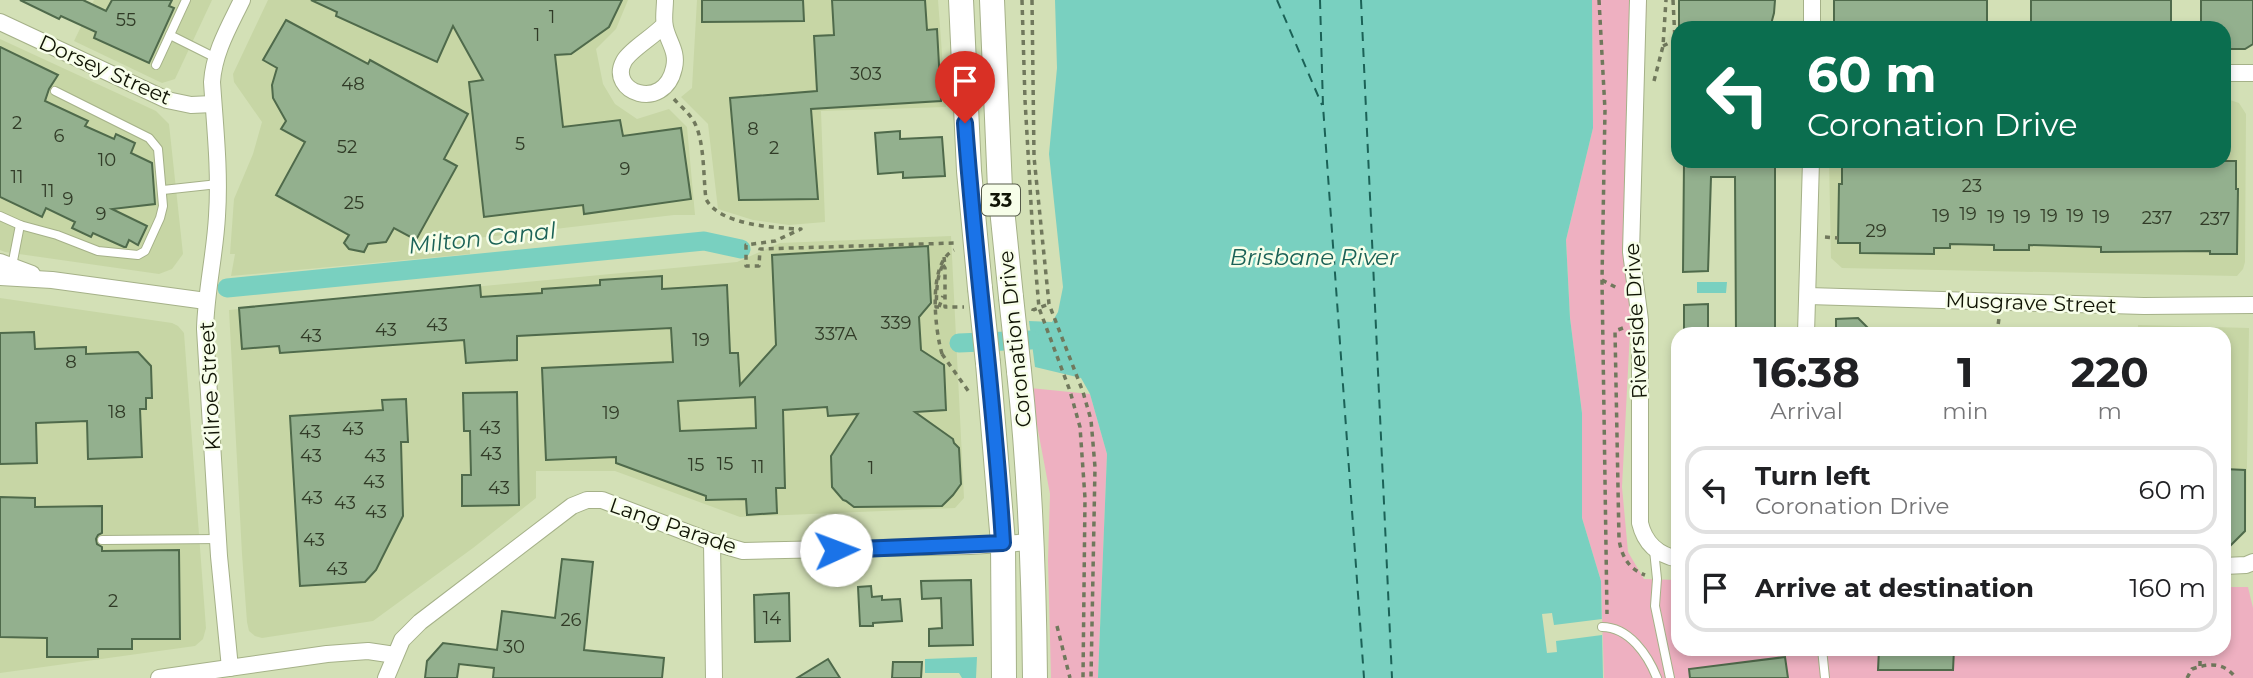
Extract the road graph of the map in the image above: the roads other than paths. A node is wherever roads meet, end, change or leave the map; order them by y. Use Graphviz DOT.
graph roads {
  1 [pos="186,0"];
  2 [pos="242,0"];
  3 [pos="665,0"];
  4 [pos="961,0"];
  5 [pos="992,0"];
  6 [pos="1638,0"];
  7 [pos="1812,0"];
  8 [pos="1812,21"];
  9 [pos="0,22"];
  10 [pos="664,26"];
  11 [pos="170,34"];
  12 [pos="216,58"];
  13 [pos="156,65"];
  14 [pos="2231,73"];
  15 [pos="2253,73"];
  16 [pos="55,91"];
  17 [pos="214,104"];
  18 [pos="1811,168"];
  19 [pos="218,184"];
  20 [pos="163,190"];
  21 [pos="0,216"];
  22 [pos="20,225"];
  23 [pos="4,268"];
  24 [pos="1808,296"];
  25 [pos="206,301"];
  26 [pos="2253,304"];
  27 [pos="1806,327"];
  28 [pos="219,539"];
  29 [pos="102,540"];
  30 [pos="712,542"];
  31 [pos="1032,542"];
  32 [pos="1003,543"];
  33 [pos="1654,548"];
  34 [pos="1671,558"];
  35 [pos="2253,562"];
  36 [pos="2231,566"];
  37 [pos="1604,627"];
  38 [pos="395,655"];
  39 [pos="1823,656"];
  40 [pos="230,668"];
  41 [pos="159,678"];
  42 [pos="386,678"];
  43 [pos="714,678"];
  44 [pos="1004,678"];
  45 [pos="1035,678"];
  46 [pos="1657,678"];
  47 [pos="1670,678"];
  48 [pos="1825,678"];
  1 -- 11 [label="lane"];
  2 -- 12 [label="street, Kilroe Street"];
  3 -- 10 [label="street"];
  4 -- 32 [label="highway, Coronation Drive / 33, bridge"];
  5 -- 31 [label="highway, Coronation Drive / 33, bridge"];
  6 -- 33 [label="street, Riverside Drive"];
  7 -- 8 [label="street"];
  9 -- 17 [label="street, Dorsey Street"];
  11 -- 12 [label="lane"];
  11 -- 13 [label="lane"];
  12 -- 17 [label="street, Kilroe Street"];
  14 -- 15 [label="street"];
  16 -- 20 [label="lane"];
  17 -- 19 [label="street, Kilroe Street"];
  18 -- 24 [label="street"];
  19 -- 20 [label="lane"];
  19 -- 25 [label="street, Kilroe Street"];
  20 -- 22 [label="lane"];
  21 -- 22 [label="lane"];
  22 -- 23 [label="lane"];
  23 -- 25 [label="street"];
  24 -- 26 [label="street, Musgrave Street"];
  24 -- 27 [label="street"];
  25 -- 28 [label="street, Kilroe Street"];
  28 -- 29 [label="lane"];
  28 -- 40 [label="street, Kilroe Street"];
  30 -- 32 [label="street, Lang Parade"];
  30 -- 38 [label="street, Lang Parade"];
  30 -- 43 [label="street"];
  31 -- 32 [label="street, Lang Parade"];
  31 -- 45 [label="highway, Coronation Drive / 33"];
  32 -- 44 [label="highway, Coronation Drive / 33"];
  33 -- 34 [label="street"];
  33 -- 47 [label="lane, Riverside Drive"];
  35 -- 36 [label="street"];
  37 -- 46 [label="lane"];
  38 -- 40 [label="street"];
  38 -- 42 [label="street, Lang Parade"];
  39 -- 48 [label="lane"];
  40 -- 41 [label="street"];
}
